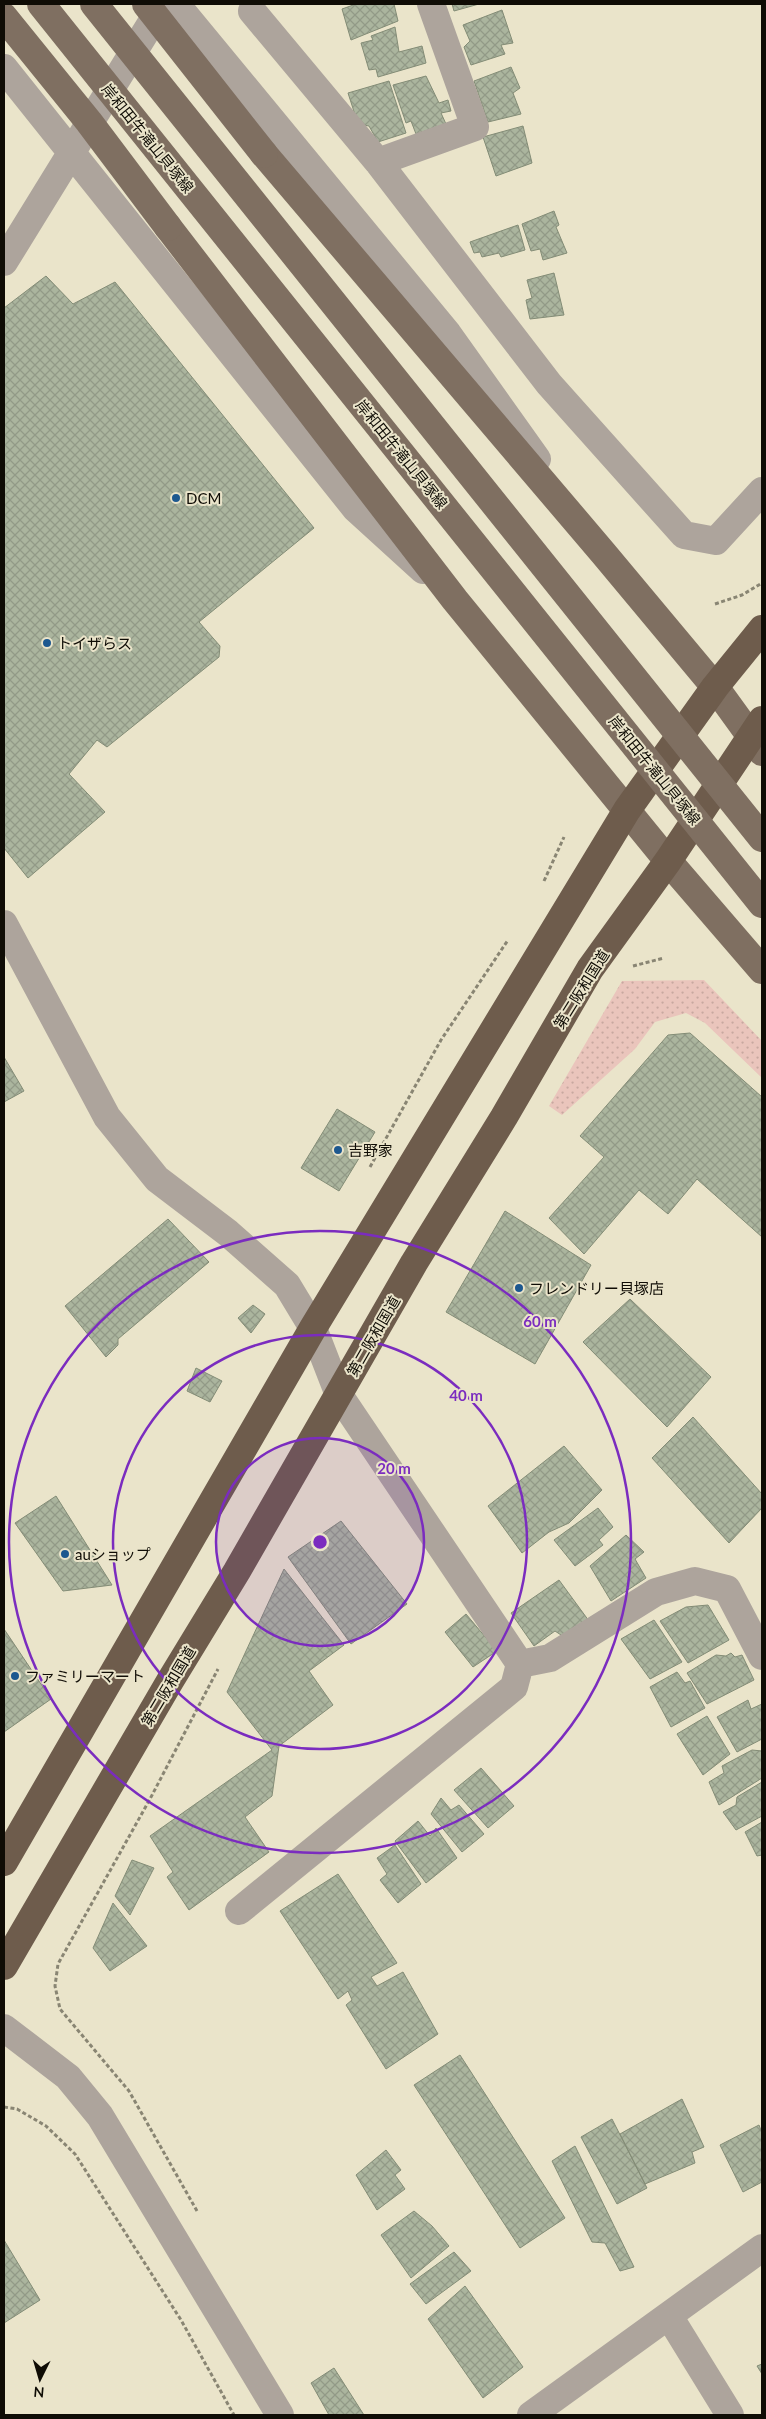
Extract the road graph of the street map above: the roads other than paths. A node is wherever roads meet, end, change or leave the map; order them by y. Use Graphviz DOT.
graph roads {
  1 [pos="41,4"];
  2 [pos="94,4"];
  3 [pos="146,4"];
  4 [pos="163,4"];
  5 [pos="176,4"];
  6 [pos="431,4"];
  7 [pos="257,6"];
  8 [pos="4,17"];
  9 [pos="4,68"];
  10 [pos="72,151"];
  11 [pos="378,162"];
  12 [pos="4,262"];
  13 [pos="762,491"];
  14 [pos="604,554"];
  15 [pos="455,600"];
  16 [pos="762,629"];
  17 [pos="715,687"];
  18 [pos="758,736"];
  19 [pos="627,810"];
  20 [pos="762,838"];
  21 [pos="668,861"];
  22 [pos="762,904"];
  23 [pos="4,924"];
  24 [pos="762,970"];
  25 [pos="313,1328"];
  26 [pos="339,1395"];
  27 [pos="762,1656"];
  28 [pos="520,1664"];
  29 [pos="4,1862"];
  30 [pos="239,1911"];
  31 [pos="4,1966"];
  32 [pos="4,2028"];
  33 [pos="762,2248"];
  34 [pos="669,2316"];
  35 [pos="280,2415"];
  36 [pos="531,2415"];
  37 [pos="730,2415"];
  1 -- 22 [label="main road, 岸和田牛滝山貝塚線, bridge"];
  2 -- 20 [label="main road, bridge"];
  3 -- 14 [label="main road, bridge"];
  4 -- 10 [label="street"];
  5 -- 14 [label="street"];
  6 -- 11 [label="street"];
  7 -- 11 [label="street"];
  8 -- 15 [label="main road, bridge"];
  9 -- 10 [label="street"];
  10 -- 12 [label="street"];
  10 -- 15 [label="street"];
  11 -- 13 [label="street"];
  14 -- 17 [label="main road"];
  15 -- 19 [label="main road"];
  16 -- 17 [label="highway"];
  17 -- 18 [label="main road"];
  17 -- 19 [label="highway"];
  18 -- 21 [label="highway, 第二阪和国道"];
  19 -- 21 [label="main road"];
  19 -- 25 [label="highway"];
  21 -- 24 [label="main road"];
  21 -- 26 [label="highway, 第二阪和国道"];
  23 -- 25 [label="street"];
  25 -- 26 [label="street"];
  25 -- 29 [label="highway"];
  26 -- 28 [label="street"];
  26 -- 31 [label="highway, 第二阪和国道"];
  27 -- 28 [label="street"];
  28 -- 30 [label="street"];
  32 -- 35 [label="street"];
  33 -- 34 [label="street"];
  34 -- 36 [label="street"];
  34 -- 37 [label="street"];
}
